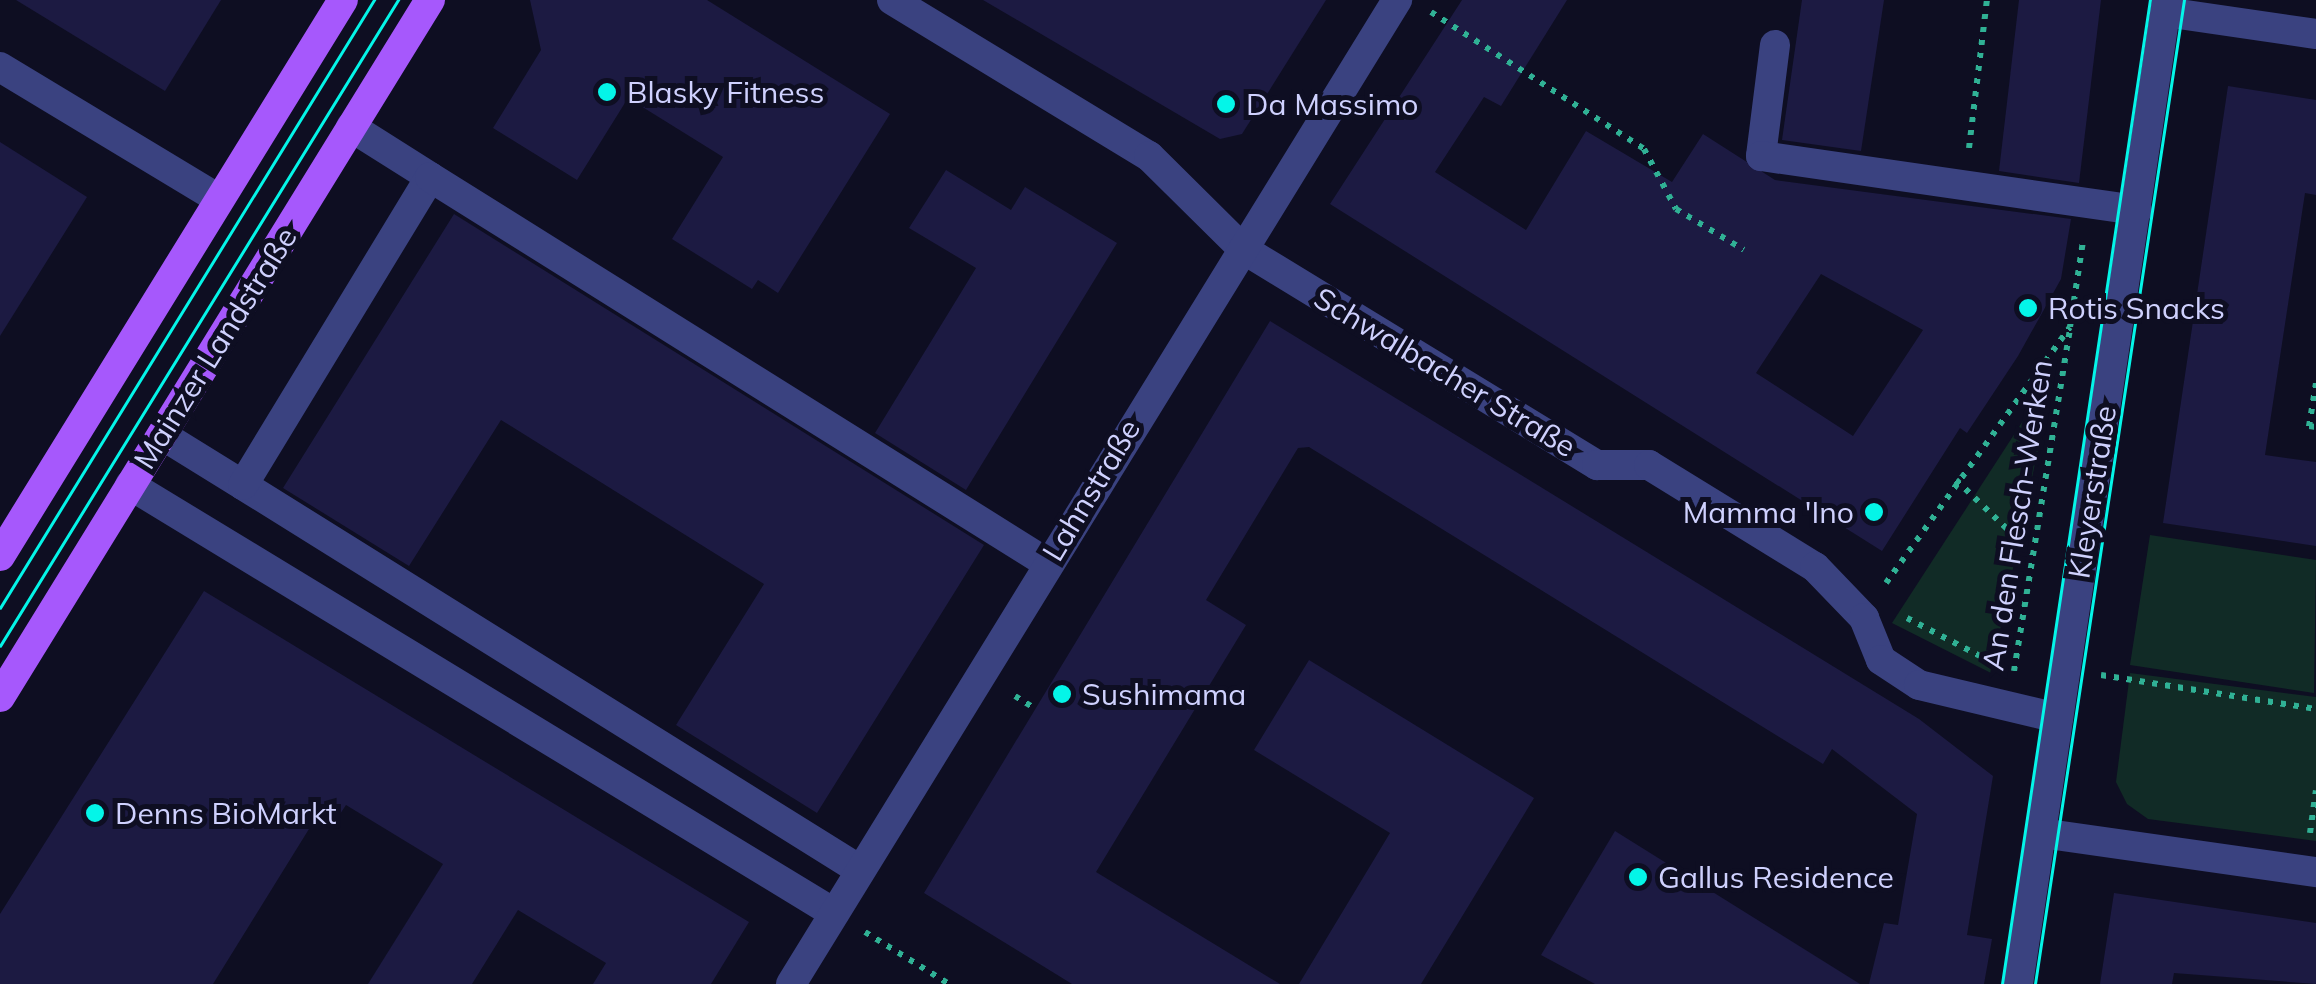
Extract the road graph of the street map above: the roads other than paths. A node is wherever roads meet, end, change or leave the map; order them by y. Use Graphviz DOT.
graph roads {
  1 [pos="343,0"];
  2 [pos="430,0"];
  3 [pos="892,0"];
  4 [pos="1397,0"];
  5 [pos="2166,6"];
  6 [pos="2316,34"];
  7 [pos="1774,45"];
  8 [pos="0,67"];
  9 [pos="351,127"];
  10 [pos="430,177"];
  11 [pos="219,199"];
  12 [pos="2136,210"];
  13 [pos="1243,249"];
  14 [pos="162,436"];
  15 [pos="243,485"];
  16 [pos="130,486"];
  17 [pos="0,556"];
  18 [pos="1047,563"];
  19 [pos="0,697"];
  20 [pos="2058,718"];
  21 [pos="2040,832"];
  22 [pos="860,870"];
  23 [pos="2316,872"];
  24 [pos="834,912"];
  25 [pos="791,984"];
  26 [pos="2018,984"];
  1 -- 11 [label="main road"];
  2 -- 9 [label="main road, Mainzer Landstraße"];
  3 -- 13 [label="street, Schwalbacher Straße"];
  4 -- 13 [label="street, Lahnstraße"];
  5 -- 6 [label="street"];
  5 -- 12 [label="street, Kleyerstraße"];
  7 -- 12 [label="street"];
  8 -- 11 [label="street"];
  9 -- 10 [label="street"];
  9 -- 14 [label="main road, Mainzer Landstraße"];
  10 -- 15 [label="street"];
  10 -- 18 [label="street"];
  11 -- 17 [label="main road"];
  12 -- 20 [label="street, Kleyerstraße"];
  13 -- 18 [label="street, Lahnstraße"];
  13 -- 20 [label="street, Schwalbacher Straße"];
  14 -- 15 [label="street"];
  14 -- 16 [label="main road, Mainzer Landstraße"];
  15 -- 22 [label="street"];
  16 -- 19 [label="main road, Mainzer Landstraße"];
  16 -- 24 [label="street"];
  18 -- 22 [label="street, Lahnstraße"];
  20 -- 21 [label="street, Kleyerstraße"];
  21 -- 23 [label="street"];
  21 -- 26 [label="street, Kleyerstraße"];
  22 -- 24 [label="street, Lahnstraße"];
  24 -- 25 [label="street, Lahnstraße"];
}
